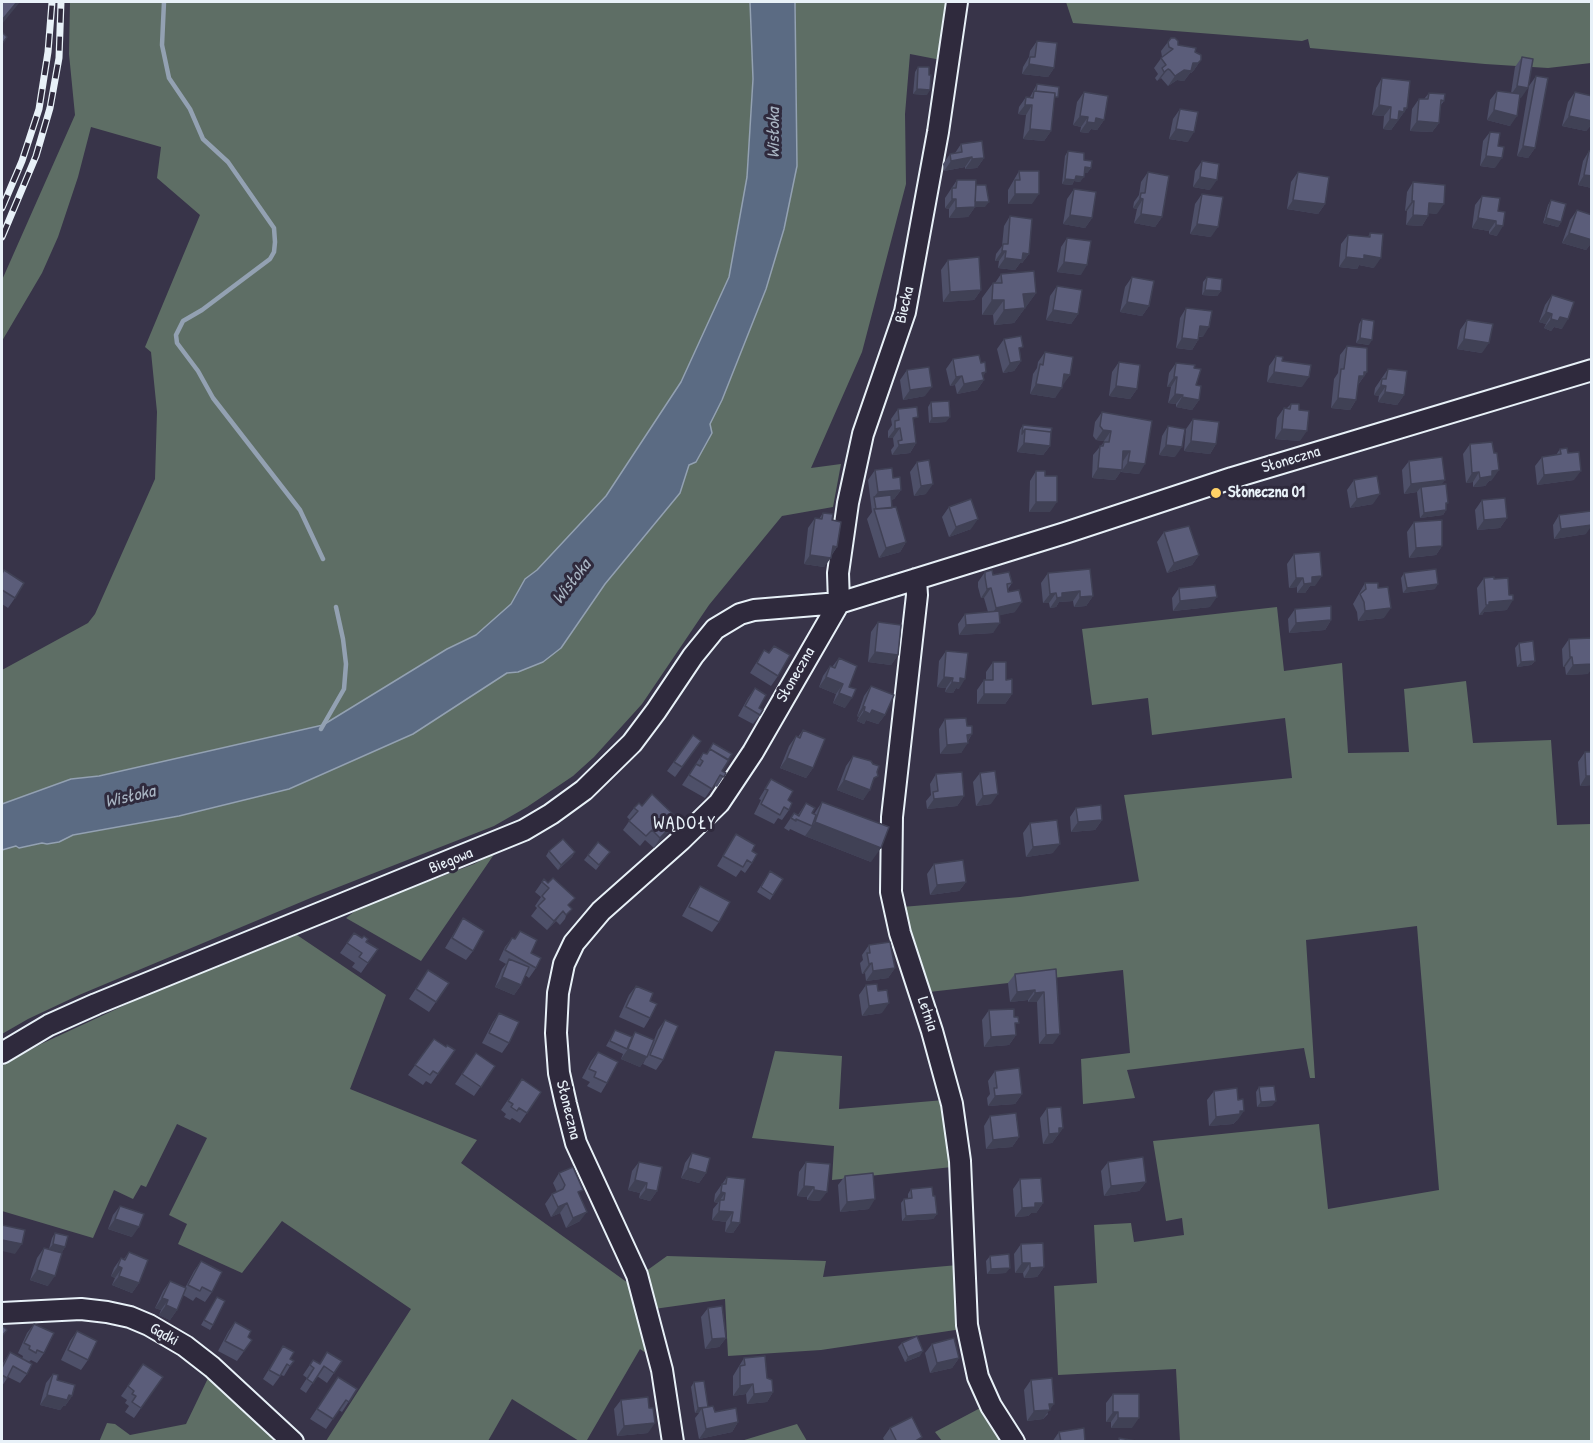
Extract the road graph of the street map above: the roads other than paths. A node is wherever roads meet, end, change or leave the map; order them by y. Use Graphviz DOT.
graph roads {
  1 [pos="957,2"];
  2 [pos="1592,370"];
  3 [pos="916,579"];
  4 [pos="839,603"];
  5 [pos="2,1053"];
  6 [pos="2,1313"];
  7 [pos="293,1442"];
  8 [pos="673,1442"];
  9 [pos="1014,1442"];
  1 -- 4 [label="street, Biecka"];
  2 -- 3 [label="street, Słoneczna"];
  3 -- 4 [label="street, Słoneczna"];
  3 -- 9 [label="street, Letnia"];
  4 -- 5 [label="street, Biegowa"];
  4 -- 8 [label="street, Słoneczna"];
  6 -- 7 [label="street, Gądki"];
}
